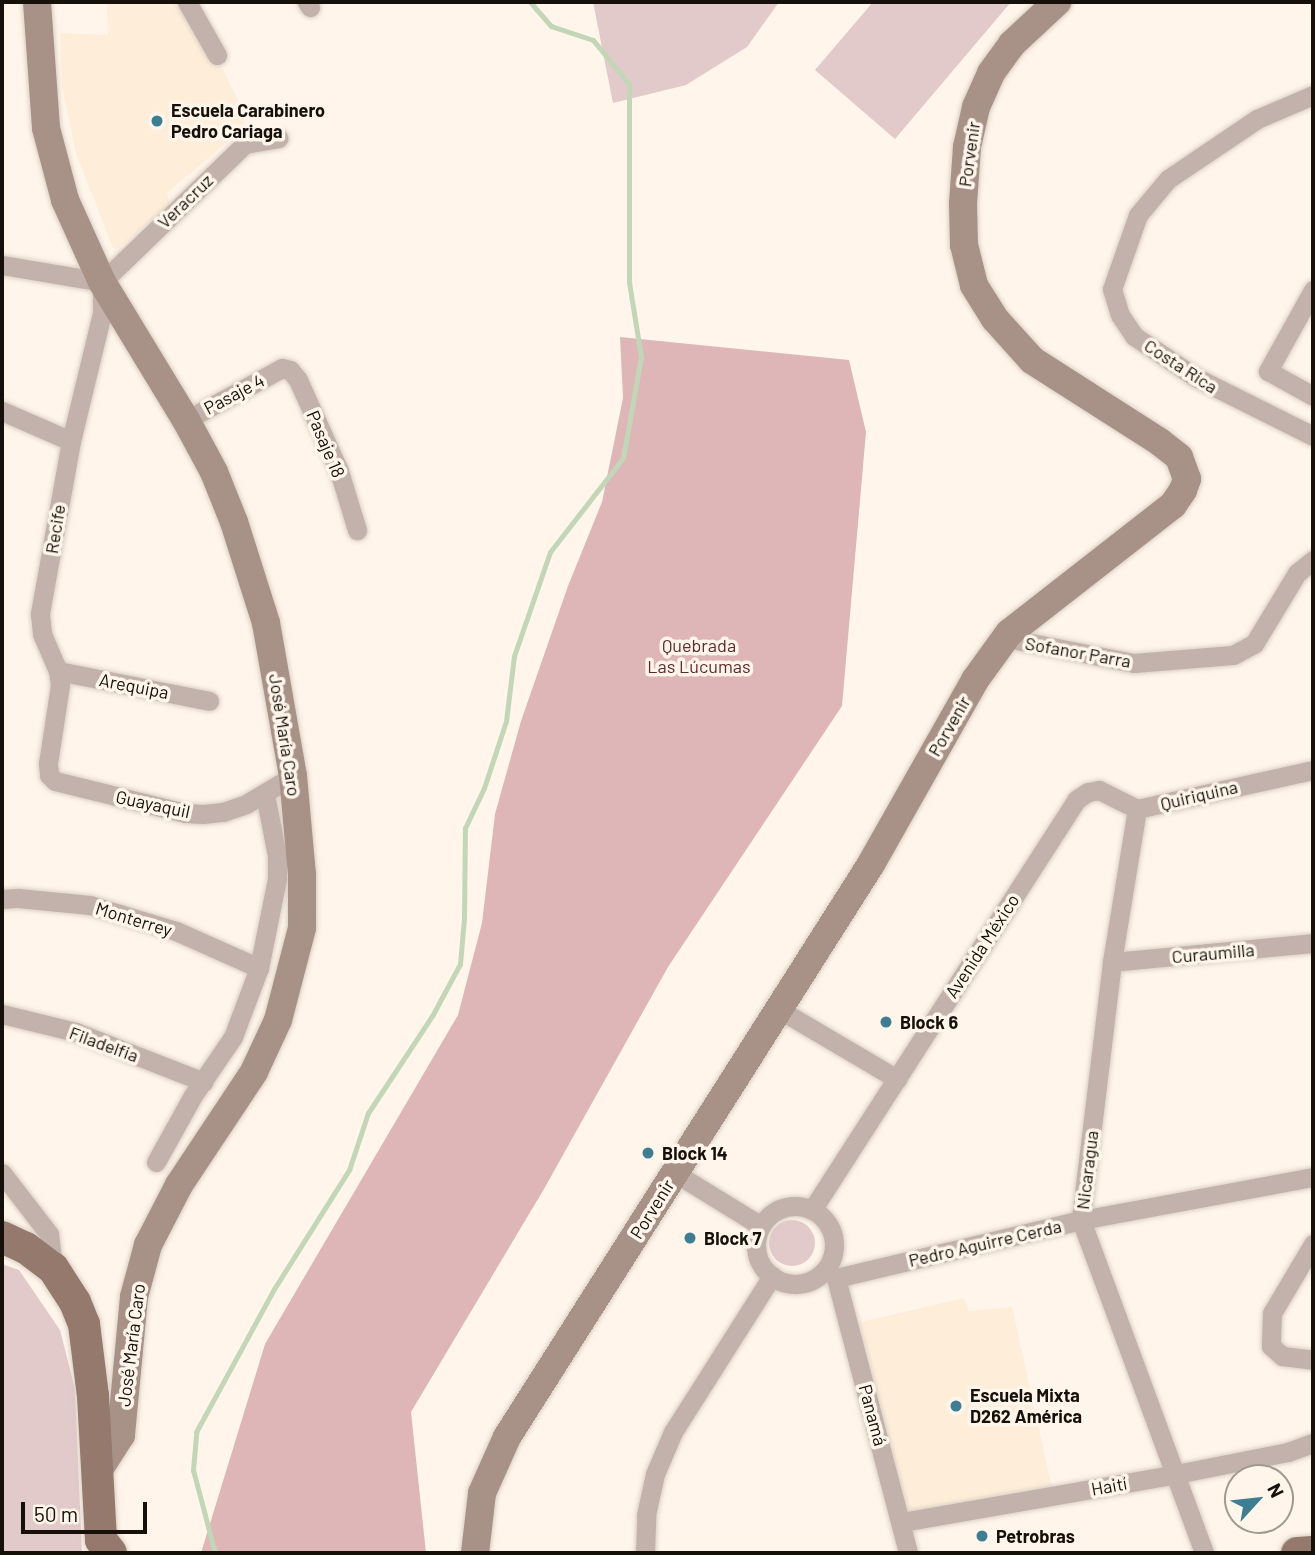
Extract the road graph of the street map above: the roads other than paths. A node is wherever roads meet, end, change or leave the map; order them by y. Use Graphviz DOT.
graph roads {
  1 [pos="37,2"];
  2 [pos="187,2"];
  3 [pos="1057,2"];
  4 [pos="217,55"];
  5 [pos="1313,95"];
  6 [pos="278,138"];
  7 [pos="2,265"];
  8 [pos="102,282"];
  9 [pos="1313,290"];
  10 [pos="282,368"];
  11 [pos="1313,396"];
  12 [pos="2,411"];
  13 [pos="186,420"];
  14 [pos="1313,436"];
  15 [pos="71,441"];
  16 [pos="357,530"];
  17 [pos="1313,560"];
  18 [pos="1006,638"];
  19 [pos="58,671"];
  20 [pos="209,701"];
  21 [pos="1313,770"];
  22 [pos="49,775"];
  23 [pos="293,776"];
  24 [pos="1088,792"];
  25 [pos="265,794"];
  26 [pos="1137,809"];
  27 [pos="2,900"];
  28 [pos="1313,943"];
  29 [pos="1112,962"];
  30 [pos="258,968"];
  31 [pos="780,1010"];
  32 [pos="2,1014"];
  33 [pos="897,1079"];
  34 [pos="204,1082"];
  35 [pos="156,1162"];
  36 [pos="2,1172"];
  37 [pos="675,1173"];
  38 [pos="1313,1177"];
  39 [pos="813,1210"];
  40 [pos="1081,1220"];
  41 [pos="761,1226"];
  42 [pos="2,1237"];
  43 [pos="1313,1244"];
  44 [pos="53,1268"];
  45 [pos="831,1273"];
  46 [pos="772,1276"];
  47 [pos="1313,1360"];
  48 [pos="1313,1443"];
  49 [pos="98,1471"];
  50 [pos="1176,1474"];
  51 [pos="902,1522"];
  52 [pos="105,1549"];
  53 [pos="1313,1552"];
  54 [pos="475,1553"];
  55 [pos="645,1553"];
  56 [pos="908,1553"];
  57 [pos="1205,1553"];
  58 [pos="1297,1553"];
  1 -- 8 [label="street, José María Caro"];
  2 -- 4 [label="street"];
  3 -- 18 [label="street, Porvenir"];
  5 -- 14 [label="street, Costa Rica"];
  6 -- 8 [label="street, Veracruz"];
  7 -- 8 [label="street"];
  8 -- 13 [label="street, José María Caro"];
  8 -- 15 [label="street, Recife"];
  9 -- 11 [label="street"];
  10 -- 13 [label="street, Pasaje 4"];
  10 -- 16 [label="street, Pasaje 18"];
  12 -- 15 [label="street"];
  13 -- 23 [label="street, José María Caro"];
  15 -- 19 [label="street, Recife"];
  17 -- 18 [label="street, Sofanor Parra"];
  18 -- 31 [label="street, Porvenir"];
  19 -- 20 [label="street, Arequipa"];
  19 -- 22 [label="street, Recife"];
  21 -- 26 [label="street, Quiriquina"];
  22 -- 25 [label="street, Guayaquil"];
  23 -- 25 [label="street, Guayaquil"];
  23 -- 49 [label="street, José María Caro"];
  24 -- 26 [label="street, Quiriquina"];
  24 -- 33 [label="street, Avenida México"];
  25 -- 30 [label="street, José María Caro"];
  26 -- 29 [label="street, Nicaragua"];
  27 -- 30 [label="street, Monterrey"];
  28 -- 29 [label="street, Curaumilla"];
  29 -- 40 [label="street, Nicaragua"];
  30 -- 34 [label="street, José María Caro"];
  31 -- 33 [label="street"];
  31 -- 37 [label="street, Porvenir"];
  32 -- 34 [label="street, Filadelfia"];
  33 -- 39 [label="street, Avenida México"];
  34 -- 35 [label="street, José María Caro"];
  36 -- 44 [label="street"];
  37 -- 41 [label="street"];
  37 -- 54 [label="street, Porvenir"];
  38 -- 40 [label="street, Pedro Aguirre Cerda"];
  39 -- 41 [label="street"];
  39 -- 45 [label="street"];
  40 -- 45 [label="street, Pedro Aguirre Cerda"];
  40 -- 50 [label="street, Nicaragua"];
  41 -- 46 [label="street"];
  42 -- 44 [label="main road"];
  43 -- 47 [label="street"];
  44 -- 49 [label="main road"];
  45 -- 46 [label="street"];
  45 -- 51 [label="street, Panamá"];
  46 -- 55 [label="street"];
  48 -- 50 [label="street, Haití"];
  49 -- 52 [label="main road"];
  50 -- 51 [label="street, Haití"];
  50 -- 57 [label="street, Nicaragua"];
  51 -- 56 [label="street, Panamá"];
  53 -- 58 [label="main road"];
}
